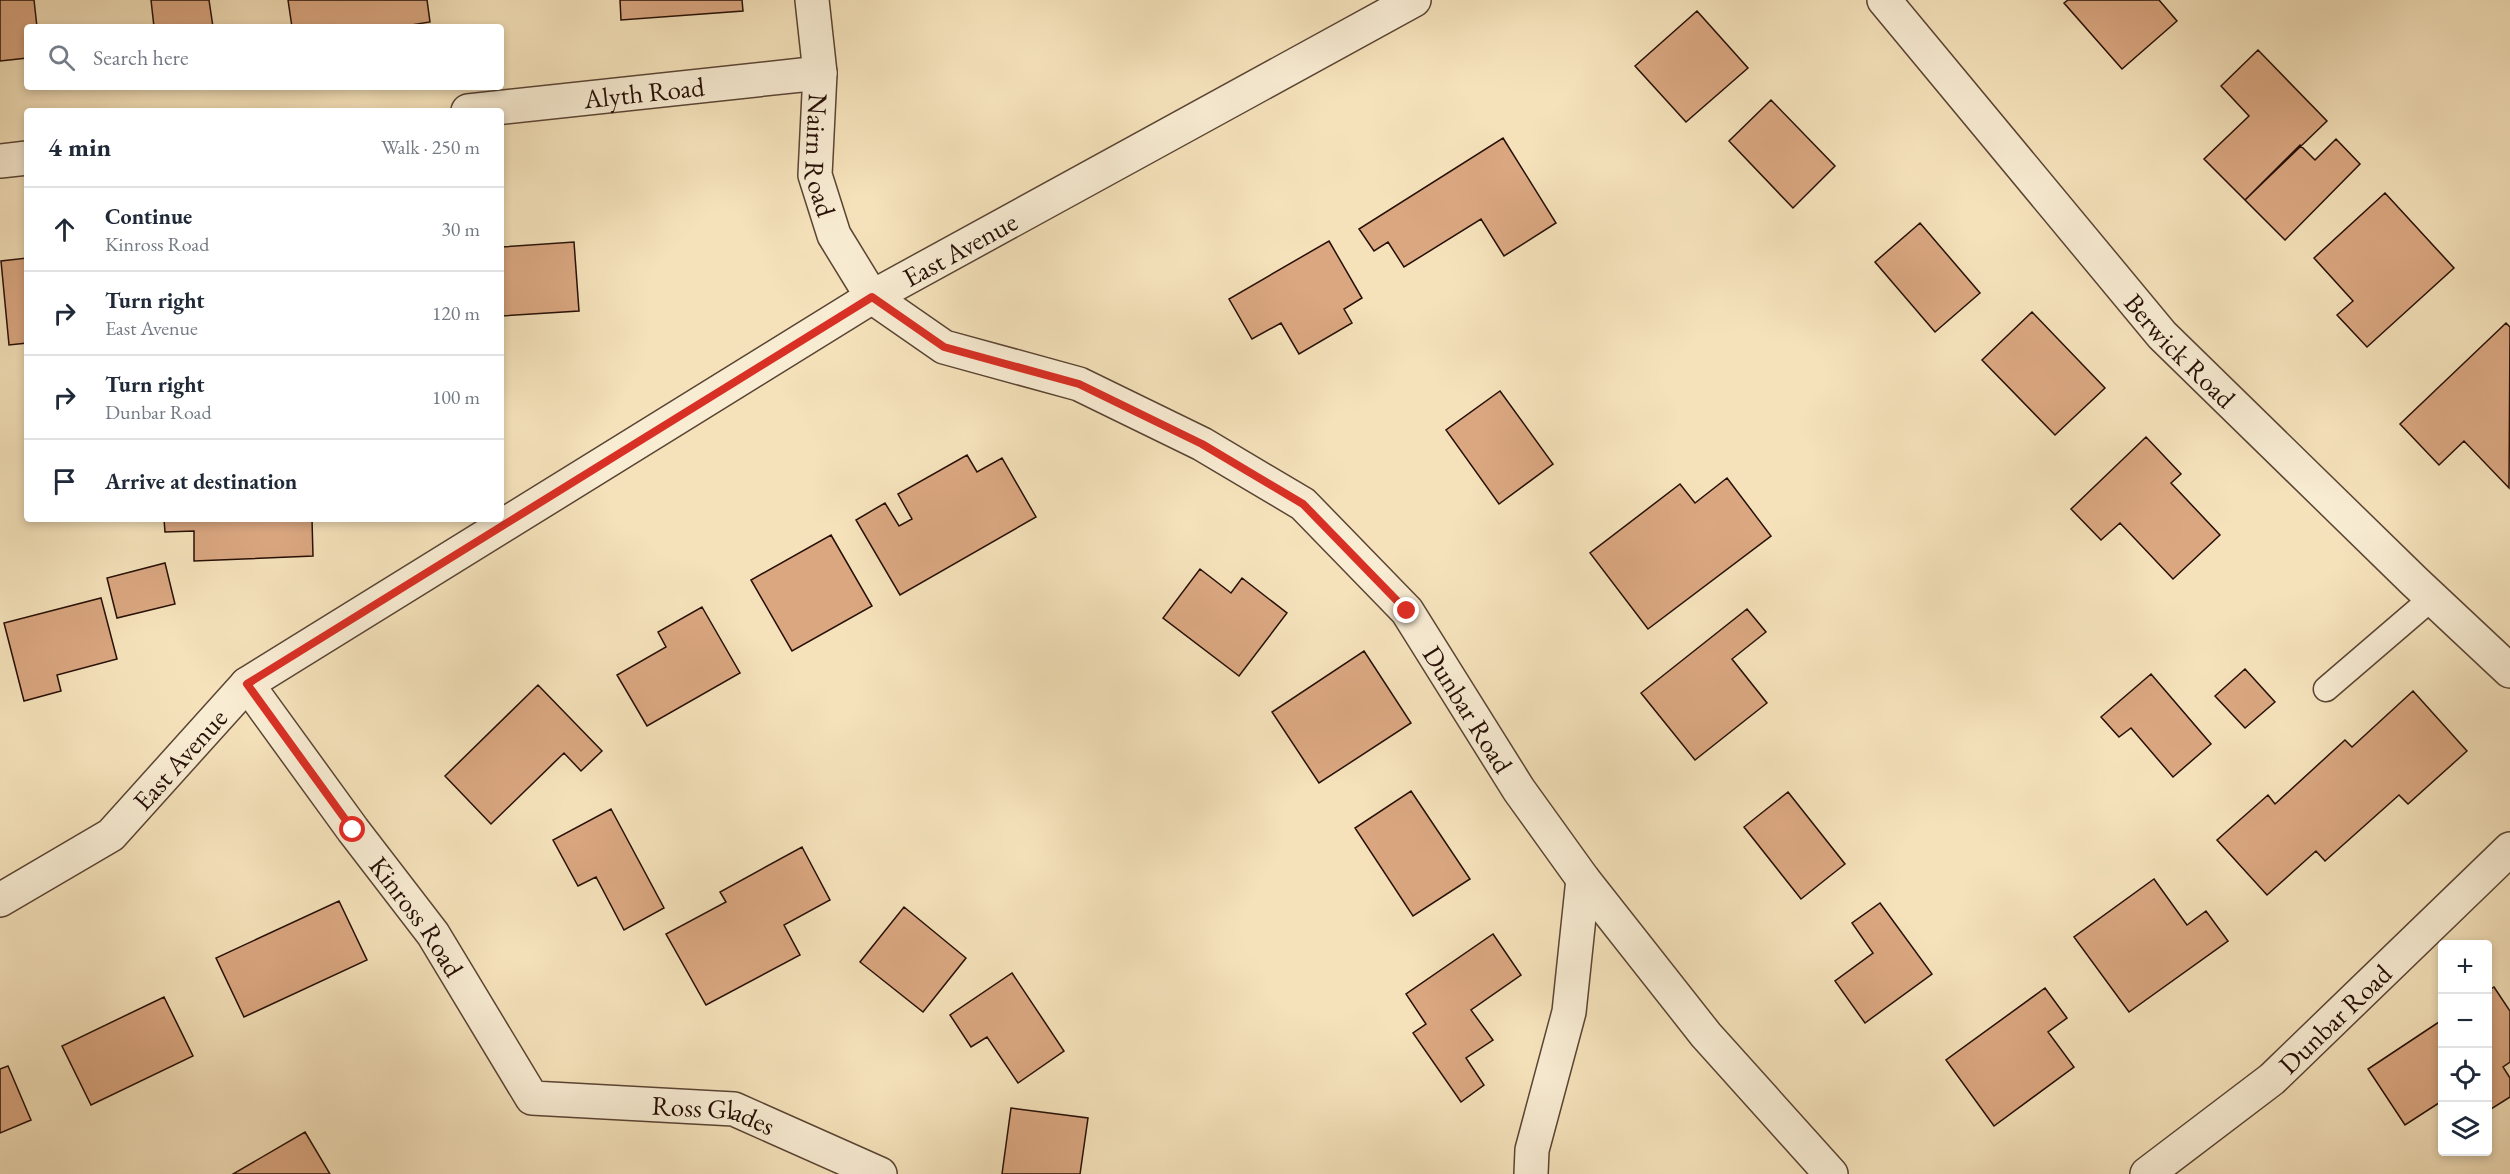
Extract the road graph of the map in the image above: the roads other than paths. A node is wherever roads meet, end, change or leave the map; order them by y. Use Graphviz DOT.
graph roads {
  1 [pos="812,0"];
  2 [pos="1414,0"];
  3 [pos="1884,0"];
  4 [pos="820,73"];
  5 [pos="496,108"];
  6 [pos="24,158"];
  7 [pos="0,161"];
  8 [pos="872,297"];
  9 [pos="2432,598"];
  10 [pos="2510,671"];
  11 [pos="247,684"];
  12 [pos="2326,689"];
  13 [pos="2510,849"];
  14 [pos="1583,879"];
  15 [pos="0,900"];
  16 [pos="532,1098"];
  17 [pos="880,1174"];
  18 [pos="1531,1174"];
  19 [pos="1831,1174"];
  20 [pos="2147,1174"];
  1 -- 4 [label="street, Nairn Road"];
  2 -- 8 [label="street, East Avenue"];
  3 -- 9 [label="street, Berwick Road"];
  4 -- 5 [label="street, Alyth Road"];
  4 -- 8 [label="street, Nairn Road"];
  6 -- 7 [label="street"];
  8 -- 11 [label="street, East Avenue"];
  8 -- 14 [label="street, Dunbar Road"];
  9 -- 10 [label="street, Berwick Road"];
  9 -- 12 [label="lane"];
  11 -- 15 [label="street, East Avenue"];
  11 -- 16 [label="street, Kinross Road"];
  13 -- 20 [label="street, Dunbar Road"];
  14 -- 18 [label="street"];
  14 -- 19 [label="street, Dunbar Road"];
  16 -- 17 [label="street, Ross Glades"];
}
